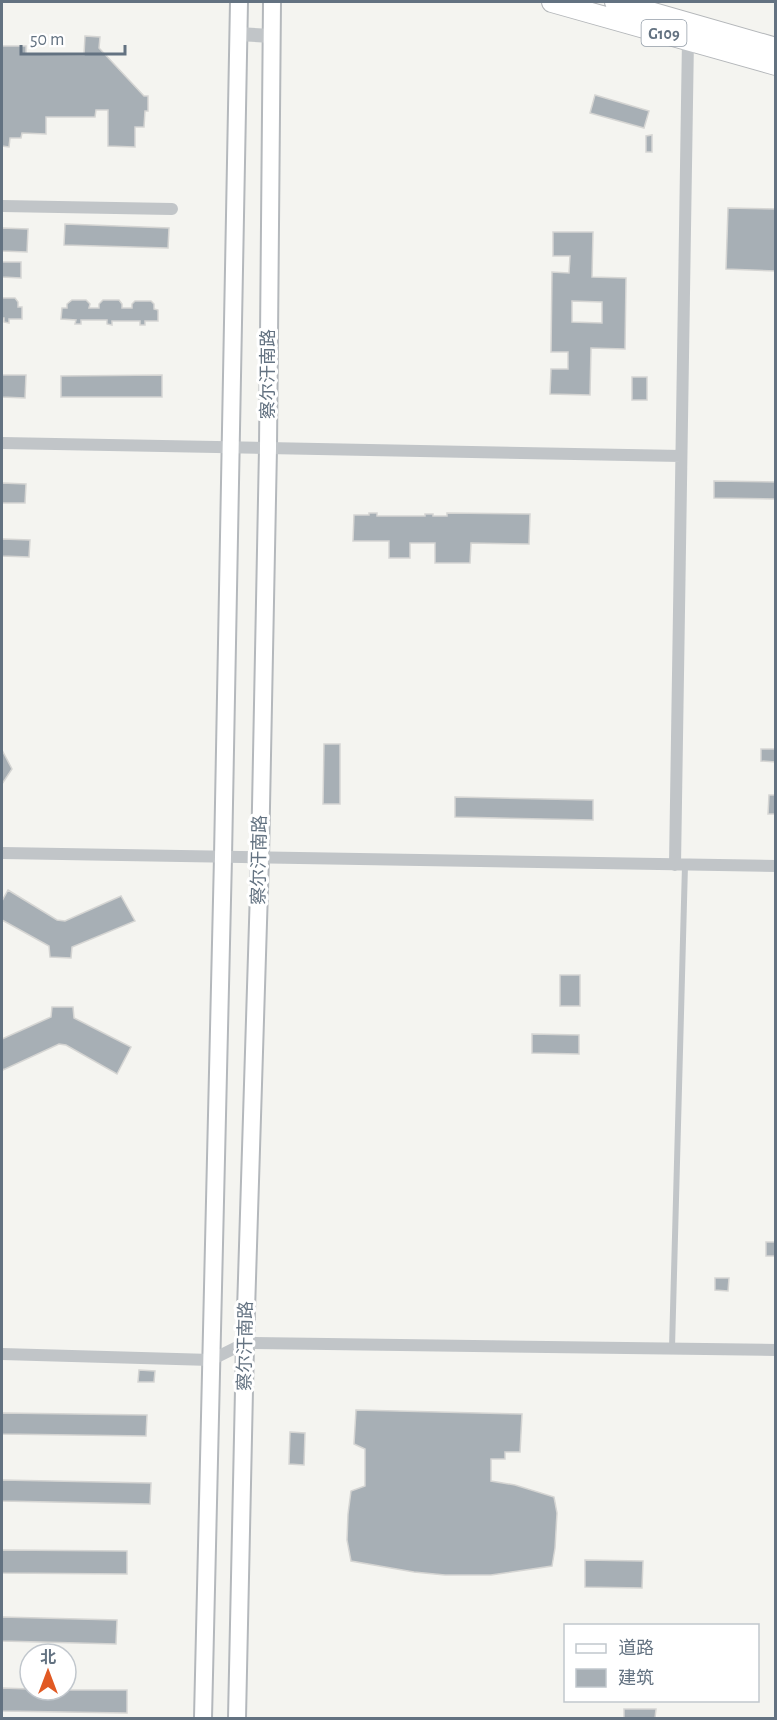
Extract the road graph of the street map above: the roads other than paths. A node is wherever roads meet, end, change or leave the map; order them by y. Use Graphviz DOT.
graph roads {
  1 [pos="239,2"];
  2 [pos="272,2"];
  3 [pos="552,2"];
  4 [pos="615,2"];
  5 [pos="238,34"];
  6 [pos="271,36"];
  7 [pos="688,39"];
  8 [pos="776,48"];
  9 [pos="776,65"];
  10 [pos="2,206"];
  11 [pos="172,209"];
  12 [pos="2,443"];
  13 [pos="231,447"];
  14 [pos="267,448"];
  15 [pos="681,456"];
  16 [pos="2,853"];
  17 [pos="223,857"];
  18 [pos="260,858"];
  19 [pos="680,865"];
  20 [pos="776,866"];
  21 [pos="245,1342"];
  22 [pos="672,1348"];
  23 [pos="776,1350"];
  24 [pos="2,1354"];
  25 [pos="211,1360"];
  26 [pos="203,1719"];
  27 [pos="237,1719"];
  1 -- 5 [label="main road, 察尔汗南路"];
  2 -- 6 [label="main road, 察尔汗南路"];
  3 -- 7 [label="highway, G109"];
  4 -- 8 [label="highway, G109"];
  5 -- 6 [label="street"];
  5 -- 13 [label="main road, 察尔汗南路"];
  6 -- 14 [label="main road, 察尔汗南路"];
  7 -- 9 [label="highway, G109"];
  7 -- 15 [label="street"];
  10 -- 11 [label="street"];
  12 -- 13 [label="street"];
  13 -- 14 [label="street"];
  13 -- 17 [label="main road, 察尔汗南路"];
  14 -- 15 [label="street"];
  14 -- 18 [label="main road, 察尔汗南路"];
  15 -- 19 [label="street"];
  16 -- 17 [label="street"];
  17 -- 18 [label="street"];
  17 -- 25 [label="main road, 察尔汗南路"];
  18 -- 19 [label="street"];
  18 -- 21 [label="main road, 察尔汗南路"];
  19 -- 20 [label="street"];
  19 -- 22 [label="lane"];
  21 -- 22 [label="street"];
  21 -- 25 [label="street"];
  21 -- 27 [label="main road, 察尔汗南路"];
  22 -- 23 [label="street"];
  24 -- 25 [label="street"];
  25 -- 26 [label="main road, 察尔汗南路"];
}
